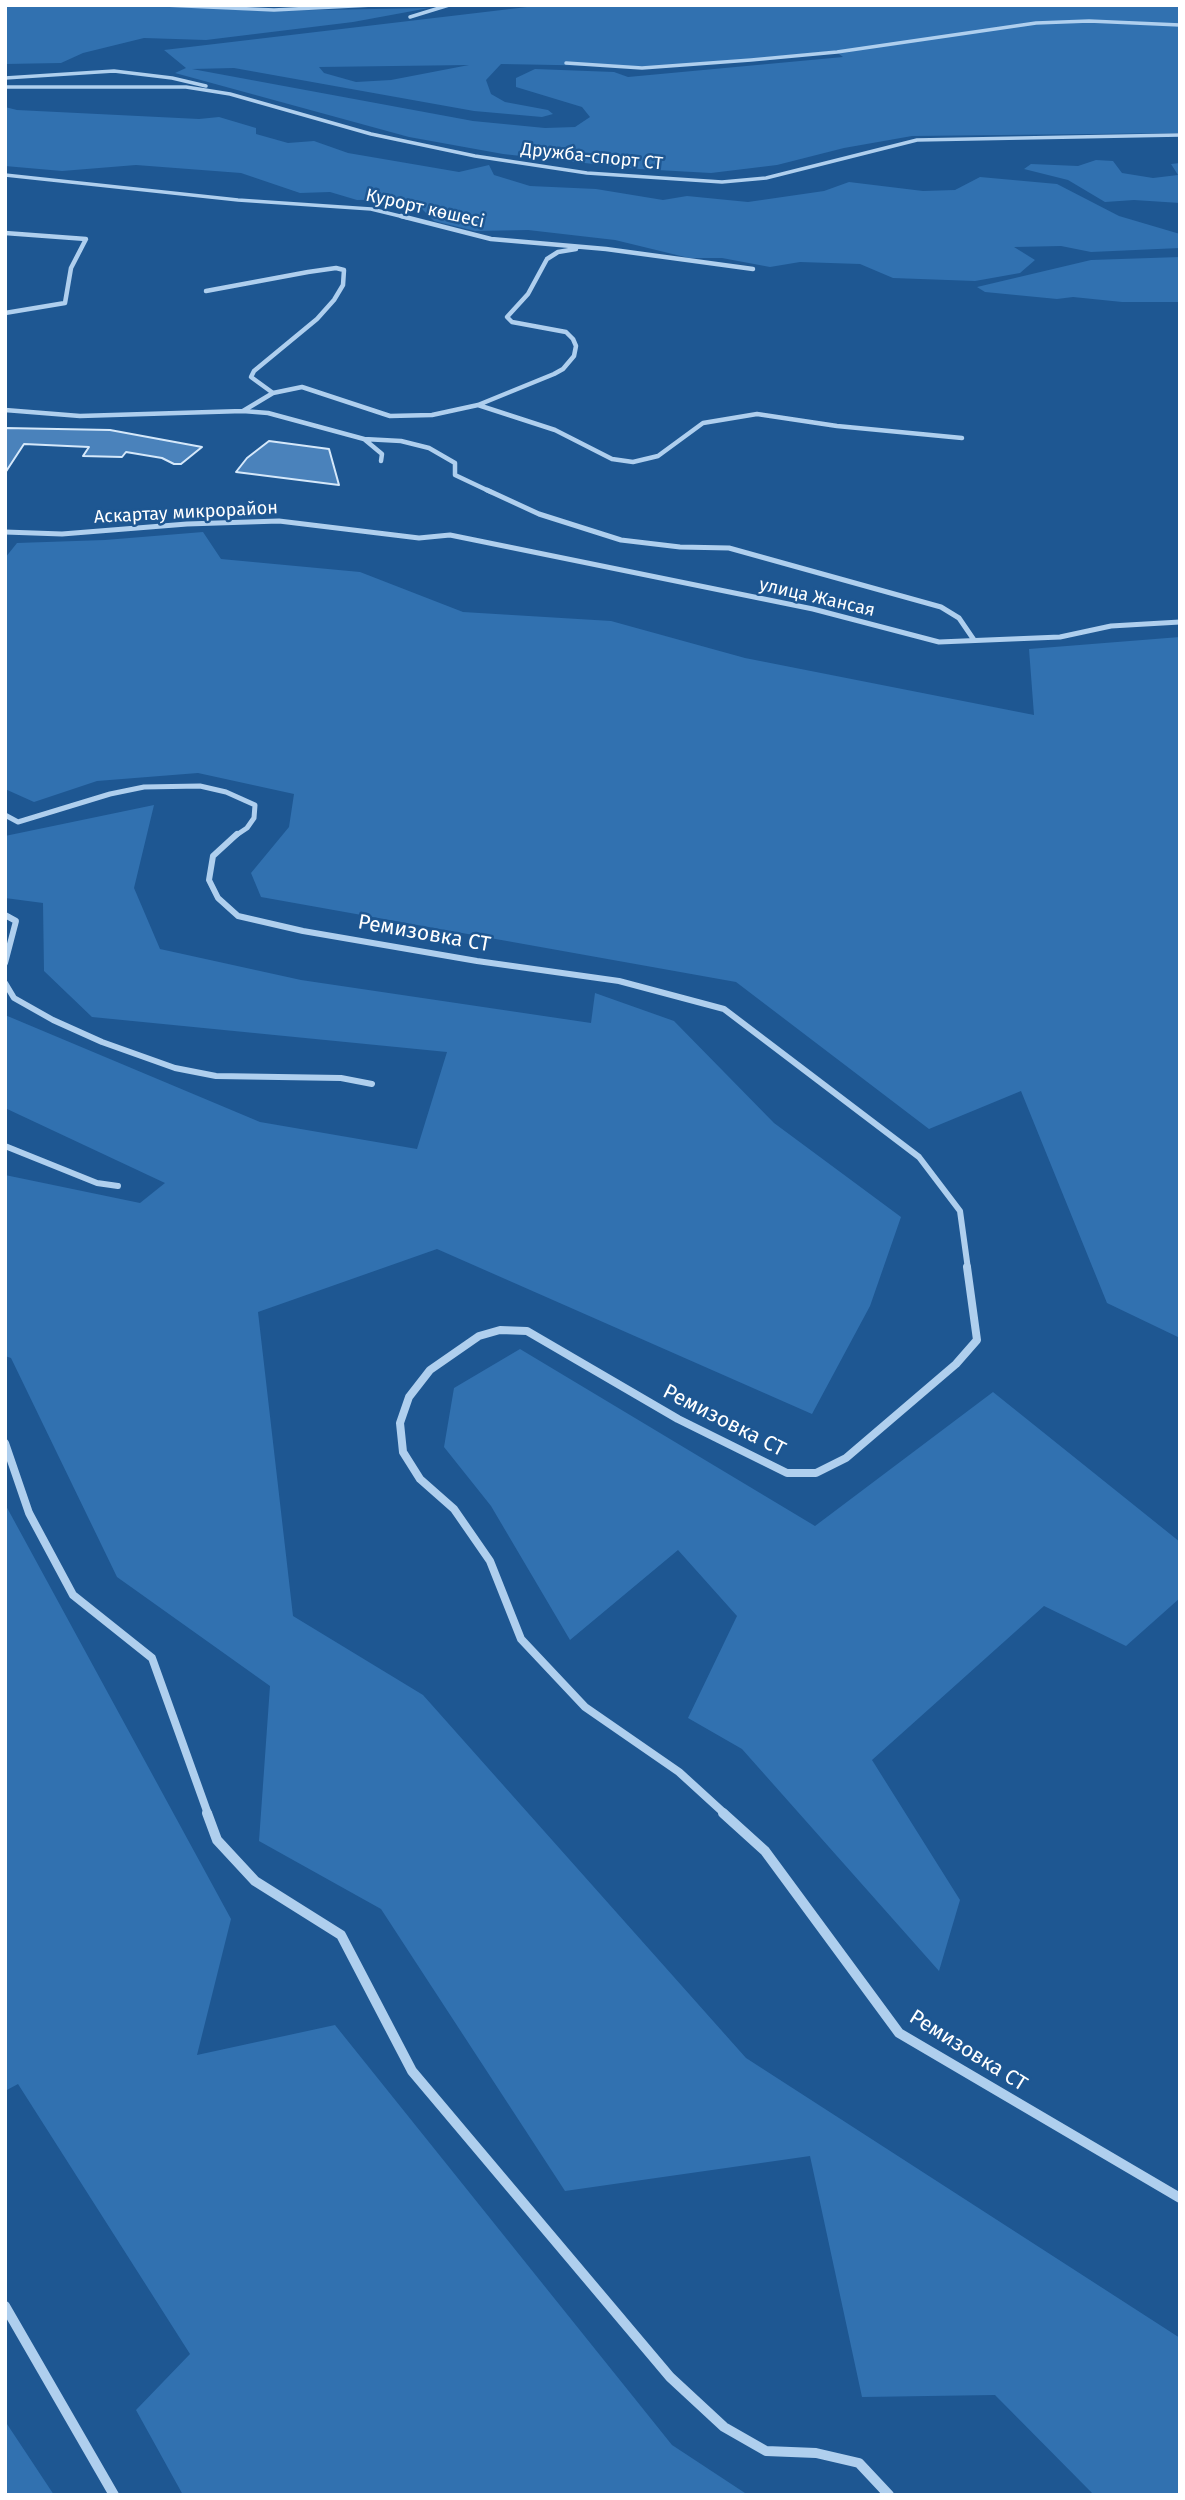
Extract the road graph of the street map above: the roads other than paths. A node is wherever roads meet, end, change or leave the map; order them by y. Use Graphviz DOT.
graph roads {
  1 [pos="164,5"];
  2 [pos="276,5"];
  3 [pos="373,5"];
  4 [pos="449,5"];
  5 [pos="274,10"];
  6 [pos="411,17"];
  7 [pos="1180,25"];
  8 [pos="566,63"];
  9 [pos="5,78"];
  10 [pos="5,87"];
  11 [pos="230,94"];
  12 [pos="1180,135"];
  13 [pos="5,175"];
  14 [pos="5,233"];
  15 [pos="584,246"];
  16 [pos="753,269"];
  17 [pos="206,291"];
  18 [pos="5,313"];
  19 [pos="273,393"];
  20 [pos="478,405"];
  21 [pos="5,410"];
  22 [pos="243,411"];
  23 [pos="962,438"];
  24 [pos="364,439"];
  25 [pos="381,461"];
  26 [pos="5,532"];
  27 [pos="451,536"];
  28 [pos="1180,622"];
  29 [pos="974,640"];
  30 [pos="5,815"];
  31 [pos="5,915"];
  32 [pos="5,963"];
  33 [pos="5,983"];
  34 [pos="372,1084"];
  35 [pos="5,1146"];
  36 [pos="118,1186"];
  37 [pos="5,1443"];
  38 [pos="1180,2198"];
  39 [pos="5,2306"];
  40 [pos="114,2495"];
  41 [pos="889,2495"];
  1 -- 5 [label="street"];
  2 -- 5 [label="street"];
  3 -- 5 [label="street"];
  4 -- 6 [label="street"];
  7 -- 8 [label="street"];
  9 -- 11 [label="street"];
  10 -- 11 [label="street, Дружба-спорт СТ"];
  11 -- 12 [label="street, Дружба-спорт СТ"];
  13 -- 15 [label="street, Курорт көшесі"];
  14 -- 18 [label="street"];
  15 -- 16 [label="street, Курорт көшесі"];
  15 -- 20 [label="street"];
  17 -- 19 [label="street"];
  19 -- 20 [label="street"];
  19 -- 22 [label="street"];
  20 -- 23 [label="street"];
  21 -- 22 [label="street"];
  22 -- 24 [label="street"];
  24 -- 25 [label="street"];
  24 -- 29 [label="street"];
  26 -- 27 [label="street, Аскартау микрорайон"];
  27 -- 29 [label="street, улица Жансая"];
  28 -- 29 [label="street, улица Жансая"];
  30 -- 38 [label="street, Ремизовка СТ"];
  31 -- 32 [label="street"];
  33 -- 34 [label="street"];
  35 -- 36 [label="street"];
  37 -- 41 [label="street"];
  39 -- 40 [label="street"];
}
